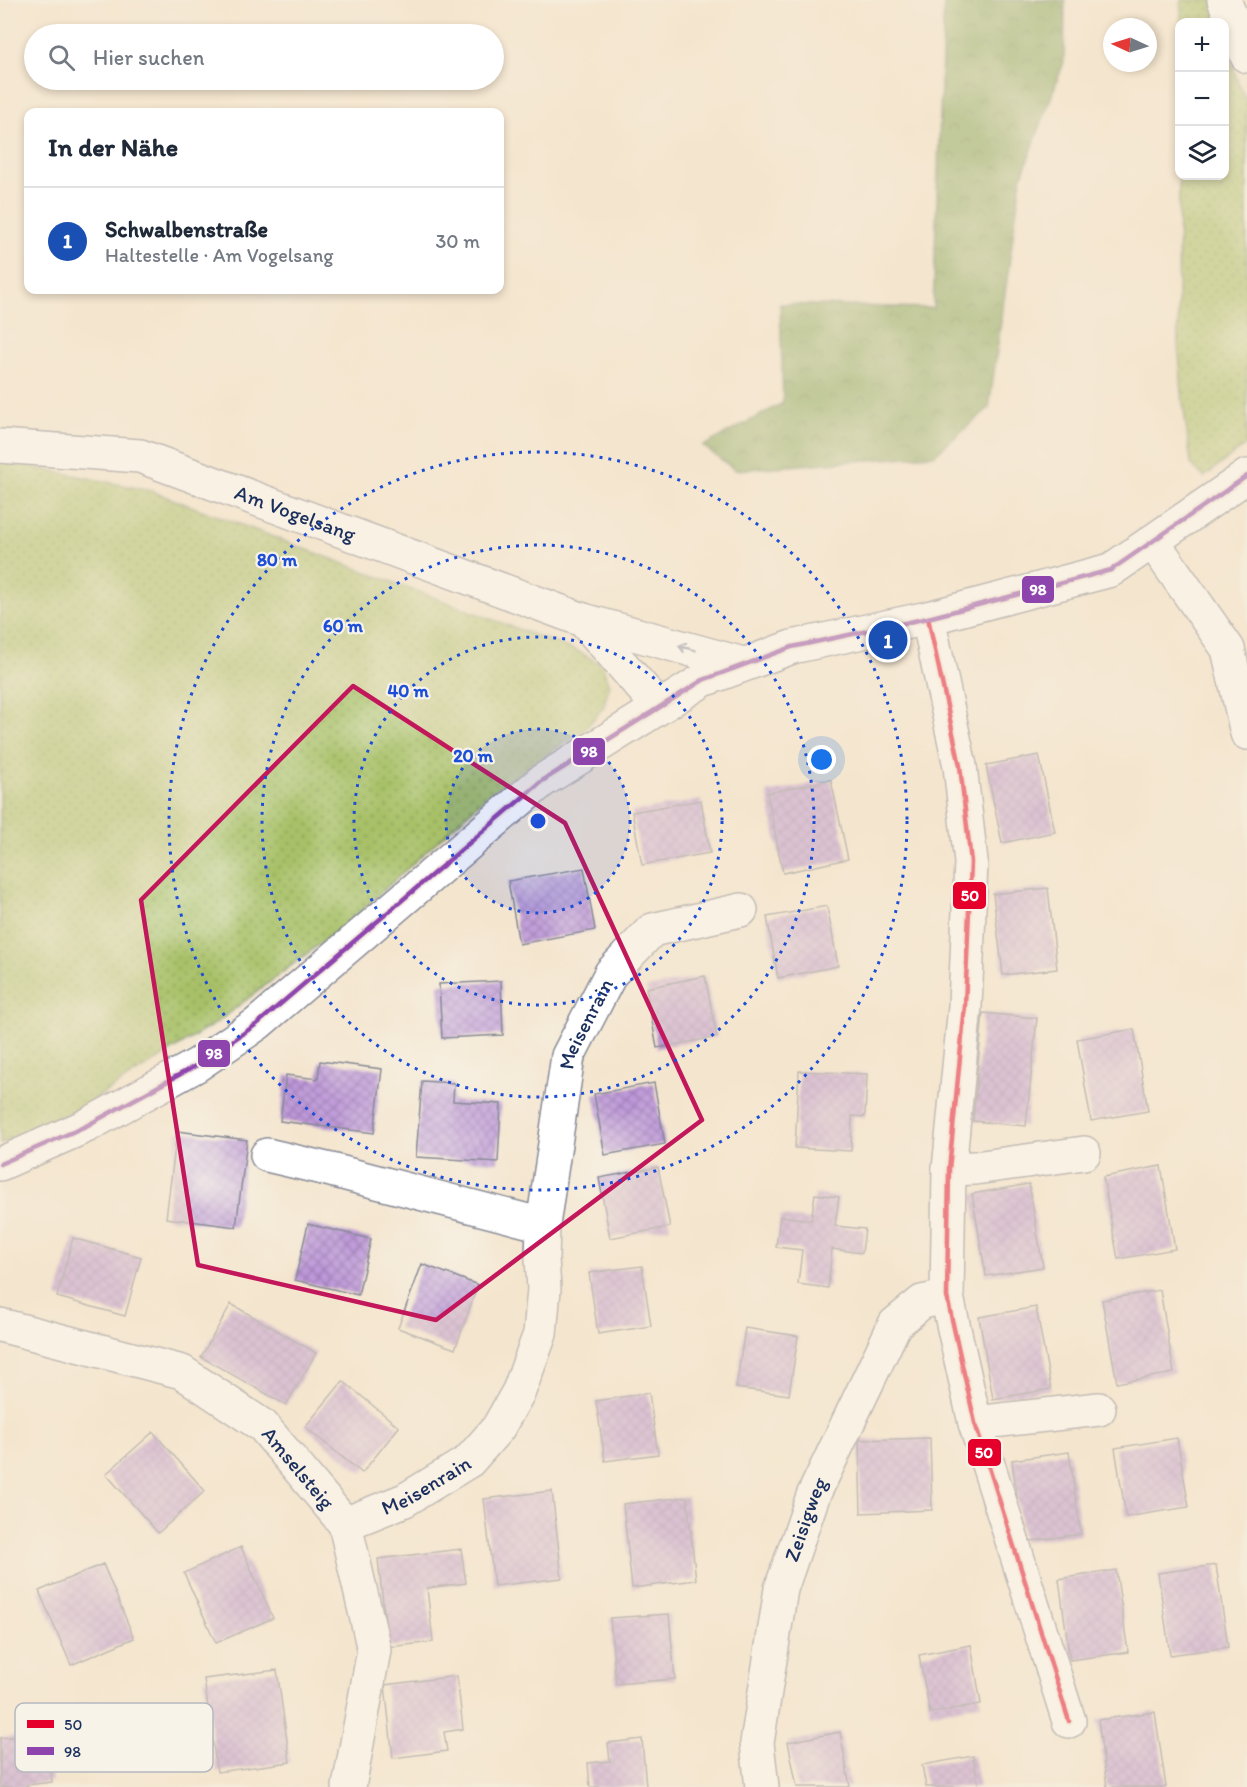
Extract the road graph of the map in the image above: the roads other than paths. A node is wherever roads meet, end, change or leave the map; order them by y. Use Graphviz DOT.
graph roads {
  1 [pos="1224,0"];
  2 [pos="1247,56"];
  3 [pos="0,446"];
  4 [pos="1247,476"];
  5 [pos="1153,542"];
  6 [pos="928,618"];
  7 [pos="583,620"];
  8 [pos="743,664"];
  9 [pos="659,707"];
  10 [pos="1247,733"];
  11 [pos="741,910"];
  12 [pos="1084,1153"];
  13 [pos="267,1155"];
  14 [pos="0,1164"];
  15 [pos="949,1169"];
  16 [pos="543,1225"];
  17 [pos="947,1297"];
  18 [pos="0,1325"];
  19 [pos="1099,1409"];
  20 [pos="975,1423"];
  21 [pos="345,1524"];
  22 [pos="1069,1721"];
  23 [pos="349,1787"];
  24 [pos="762,1787"];
  1 -- 2 [label="street"];
  3 -- 7 [label="street, Am Vogelsang"];
  4 -- 5 [label="street"];
  5 -- 6 [label="street"];
  5 -- 10 [label="street"];
  6 -- 8 [label="street"];
  6 -- 15 [label="street"];
  8 -- 7 [label="street, Am Vogelsang, one-way"];
  7 -- 9 [label="street, Am Vogelsang"];
  8 -- 9 [label="street"];
  9 -- 14 [label="street"];
  11 -- 16 [label="street, Meisenrain"];
  12 -- 15 [label="street"];
  13 -- 16 [label="street"];
  15 -- 17 [label="street"];
  16 -- 21 [label="street, Meisenrain"];
  17 -- 20 [label="street"];
  17 -- 24 [label="street, Zeisigweg"];
  18 -- 21 [label="street, Amselsteig"];
  19 -- 20 [label="street"];
  20 -- 22 [label="street"];
  21 -- 23 [label="street, Amselsteig"];
}
